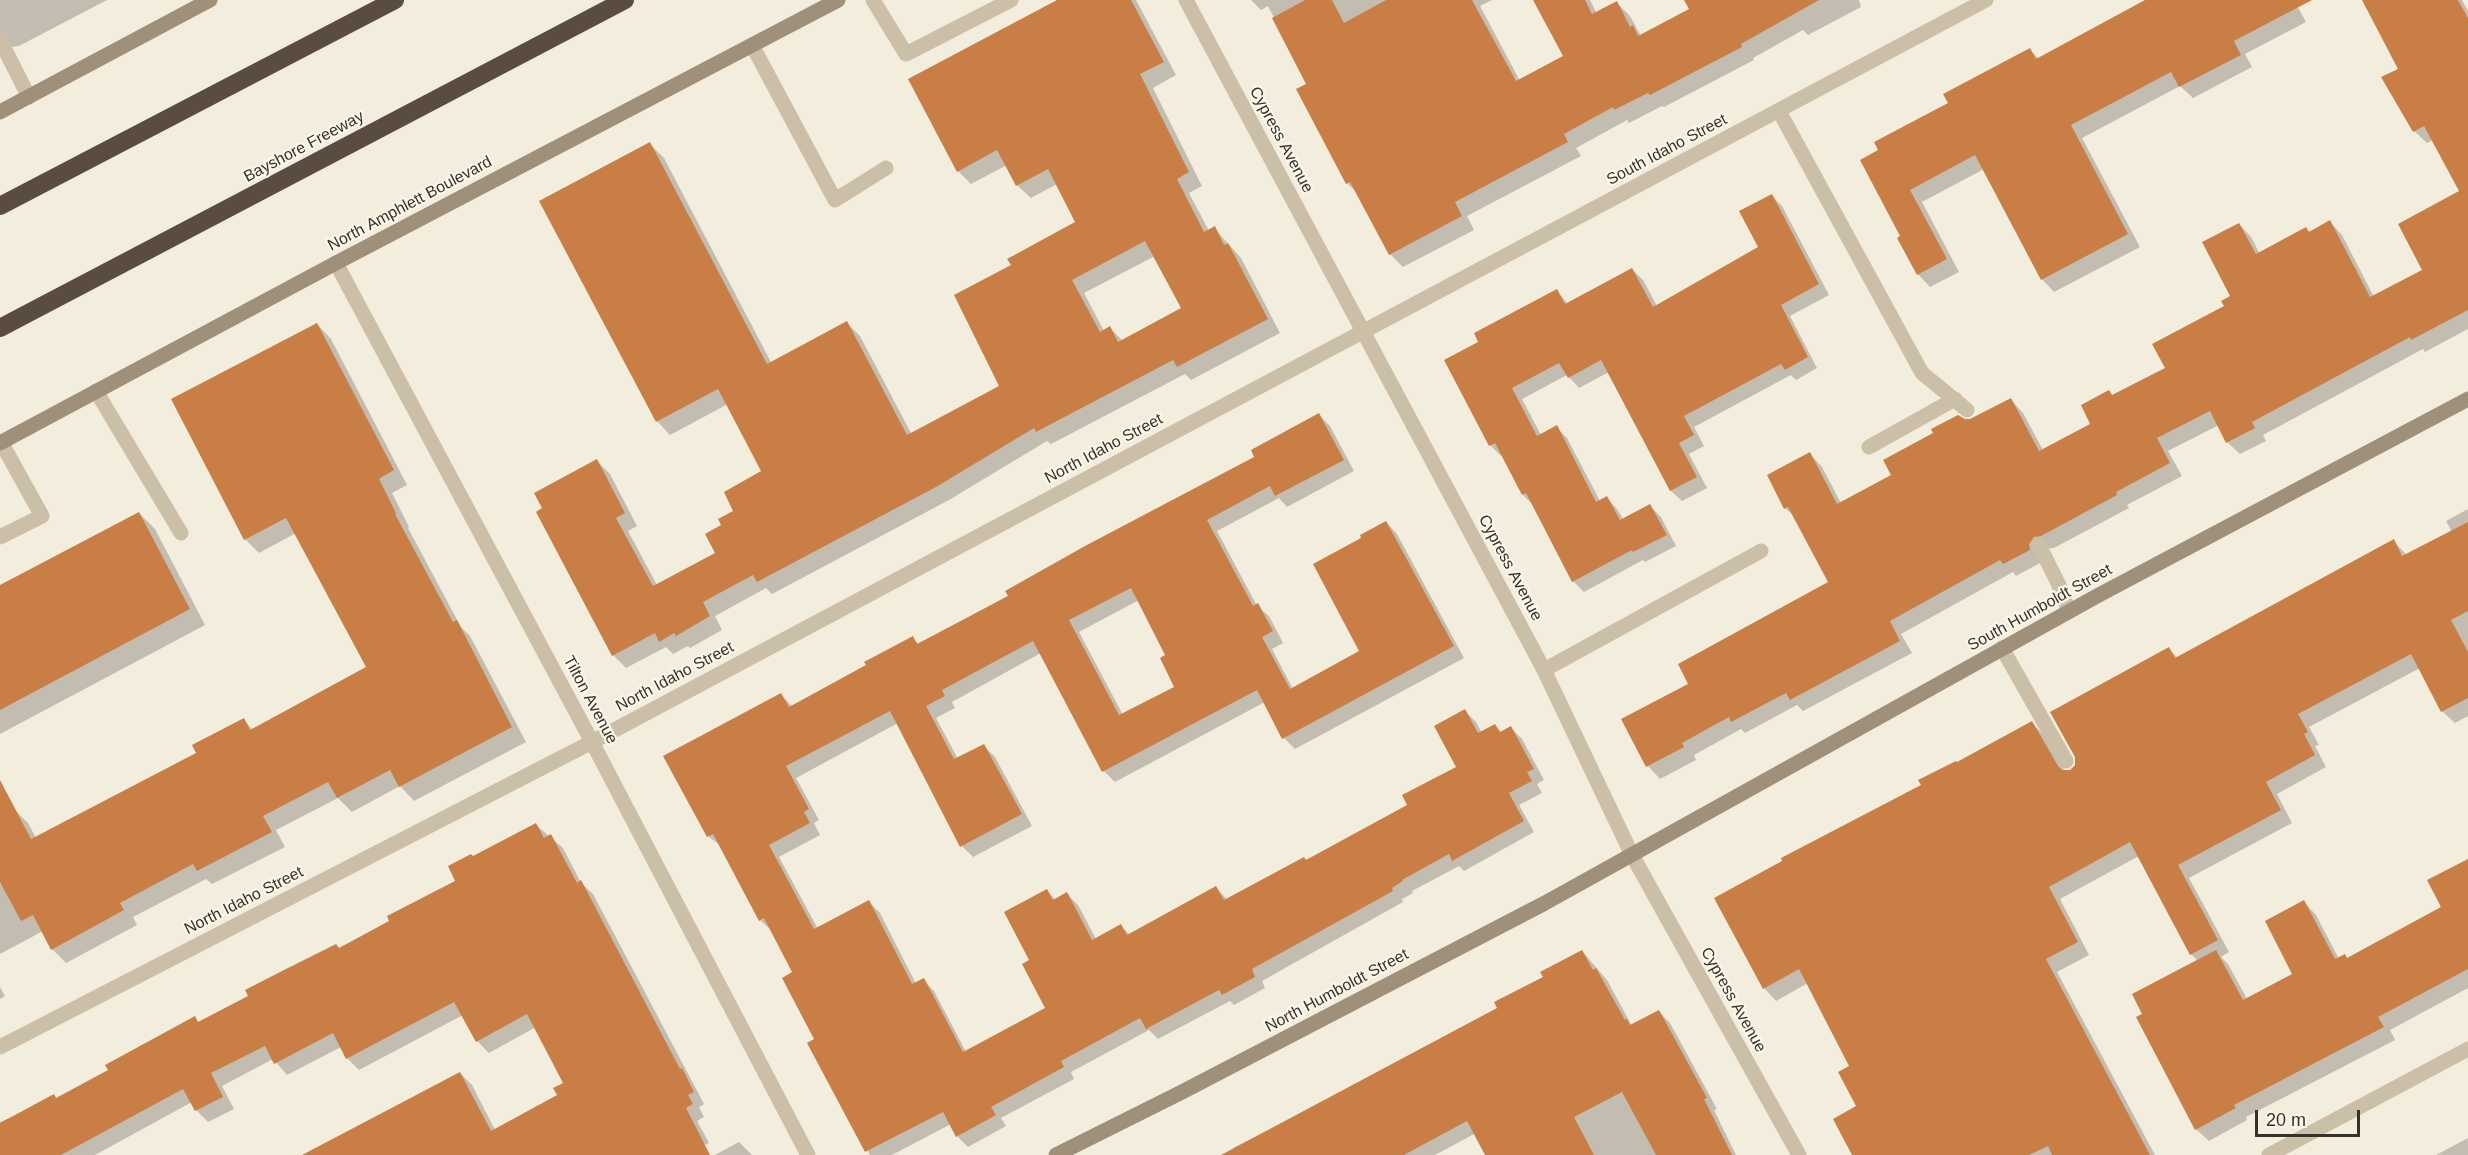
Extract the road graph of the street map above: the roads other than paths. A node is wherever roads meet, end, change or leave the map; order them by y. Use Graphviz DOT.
graph roads {
  1 [pos="210,0"];
  2 [pos="395,0"];
  3 [pos="625,0"];
  4 [pos="838,0"];
  5 [pos="873,0"];
  6 [pos="1011,0"];
  7 [pos="1186,0"];
  8 [pos="1986,0"];
  9 [pos="0,40"];
  10 [pos="752,45"];
  11 [pos="4,57"];
  12 [pos="29,97"];
  13 [pos="1779,111"];
  14 [pos="0,112"];
  15 [pos="886,168"];
  16 [pos="0,206"];
  17 [pos="336,263"];
  18 [pos="0,328"];
  19 [pos="1364,332"];
  20 [pos="96,391"];
  21 [pos="1955,399"];
  22 [pos="2468,399"];
  23 [pos="1967,410"];
  24 [pos="1,443"];
  25 [pos="1869,447"];
  26 [pos="181,533"];
  27 [pos="0,537"];
  28 [pos="2038,545"];
  29 [pos="1761,551"];
  30 [pos="2068,612"];
  31 [pos="2002,648"];
  32 [pos="1544,670"];
  33 [pos="592,742"];
  34 [pos="2066,761"];
  35 [pos="1632,855"];
  36 [pos="0,1047"];
  37 [pos="2468,1049"];
  38 [pos="2278,1153"];
  39 [pos="808,1155"];
  40 [pos="1056,1155"];
  41 [pos="1799,1155"];
  1 -- 12 [label="street"];
  2 -- 16 [label="highway"];
  3 -- 18 [label="highway, Bayshore Freeway"];
  4 -- 10 [label="street, North Amphlett Boulevard"];
  5 -- 6 [label="street"];
  7 -- 19 [label="street, Cypress Avenue"];
  8 -- 13 [label="street, South Idaho Street"];
  9 -- 11 [label="street"];
  10 -- 15 [label="street"];
  10 -- 17 [label="street, North Amphlett Boulevard"];
  11 -- 12 [label="street"];
  12 -- 14 [label="street"];
  13 -- 19 [label="street, South Idaho Street"];
  13 -- 21 [label="street"];
  17 -- 20 [label="street, North Amphlett Boulevard"];
  17 -- 33 [label="street, Tilton Avenue"];
  19 -- 32 [label="street, Cypress Avenue"];
  19 -- 33 [label="street, North Idaho Street"];
  20 -- 24 [label="street, North Amphlett Boulevard"];
  20 -- 26 [label="street"];
  21 -- 23 [label="street"];
  21 -- 25 [label="street"];
  22 -- 30 [label="street, South Humboldt Street"];
  24 -- 27 [label="street"];
  28 -- 30 [label="street"];
  29 -- 32 [label="street"];
  30 -- 31 [label="street, South Humboldt Street"];
  31 -- 34 [label="street"];
  31 -- 35 [label="street, South Humboldt Street"];
  32 -- 35 [label="street, Cypress Avenue"];
  33 -- 36 [label="street, North Idaho Street"];
  33 -- 39 [label="street, Tilton Avenue"];
  35 -- 40 [label="street, North Humboldt Street"];
  35 -- 41 [label="street, Cypress Avenue"];
  37 -- 38 [label="street"];
}
